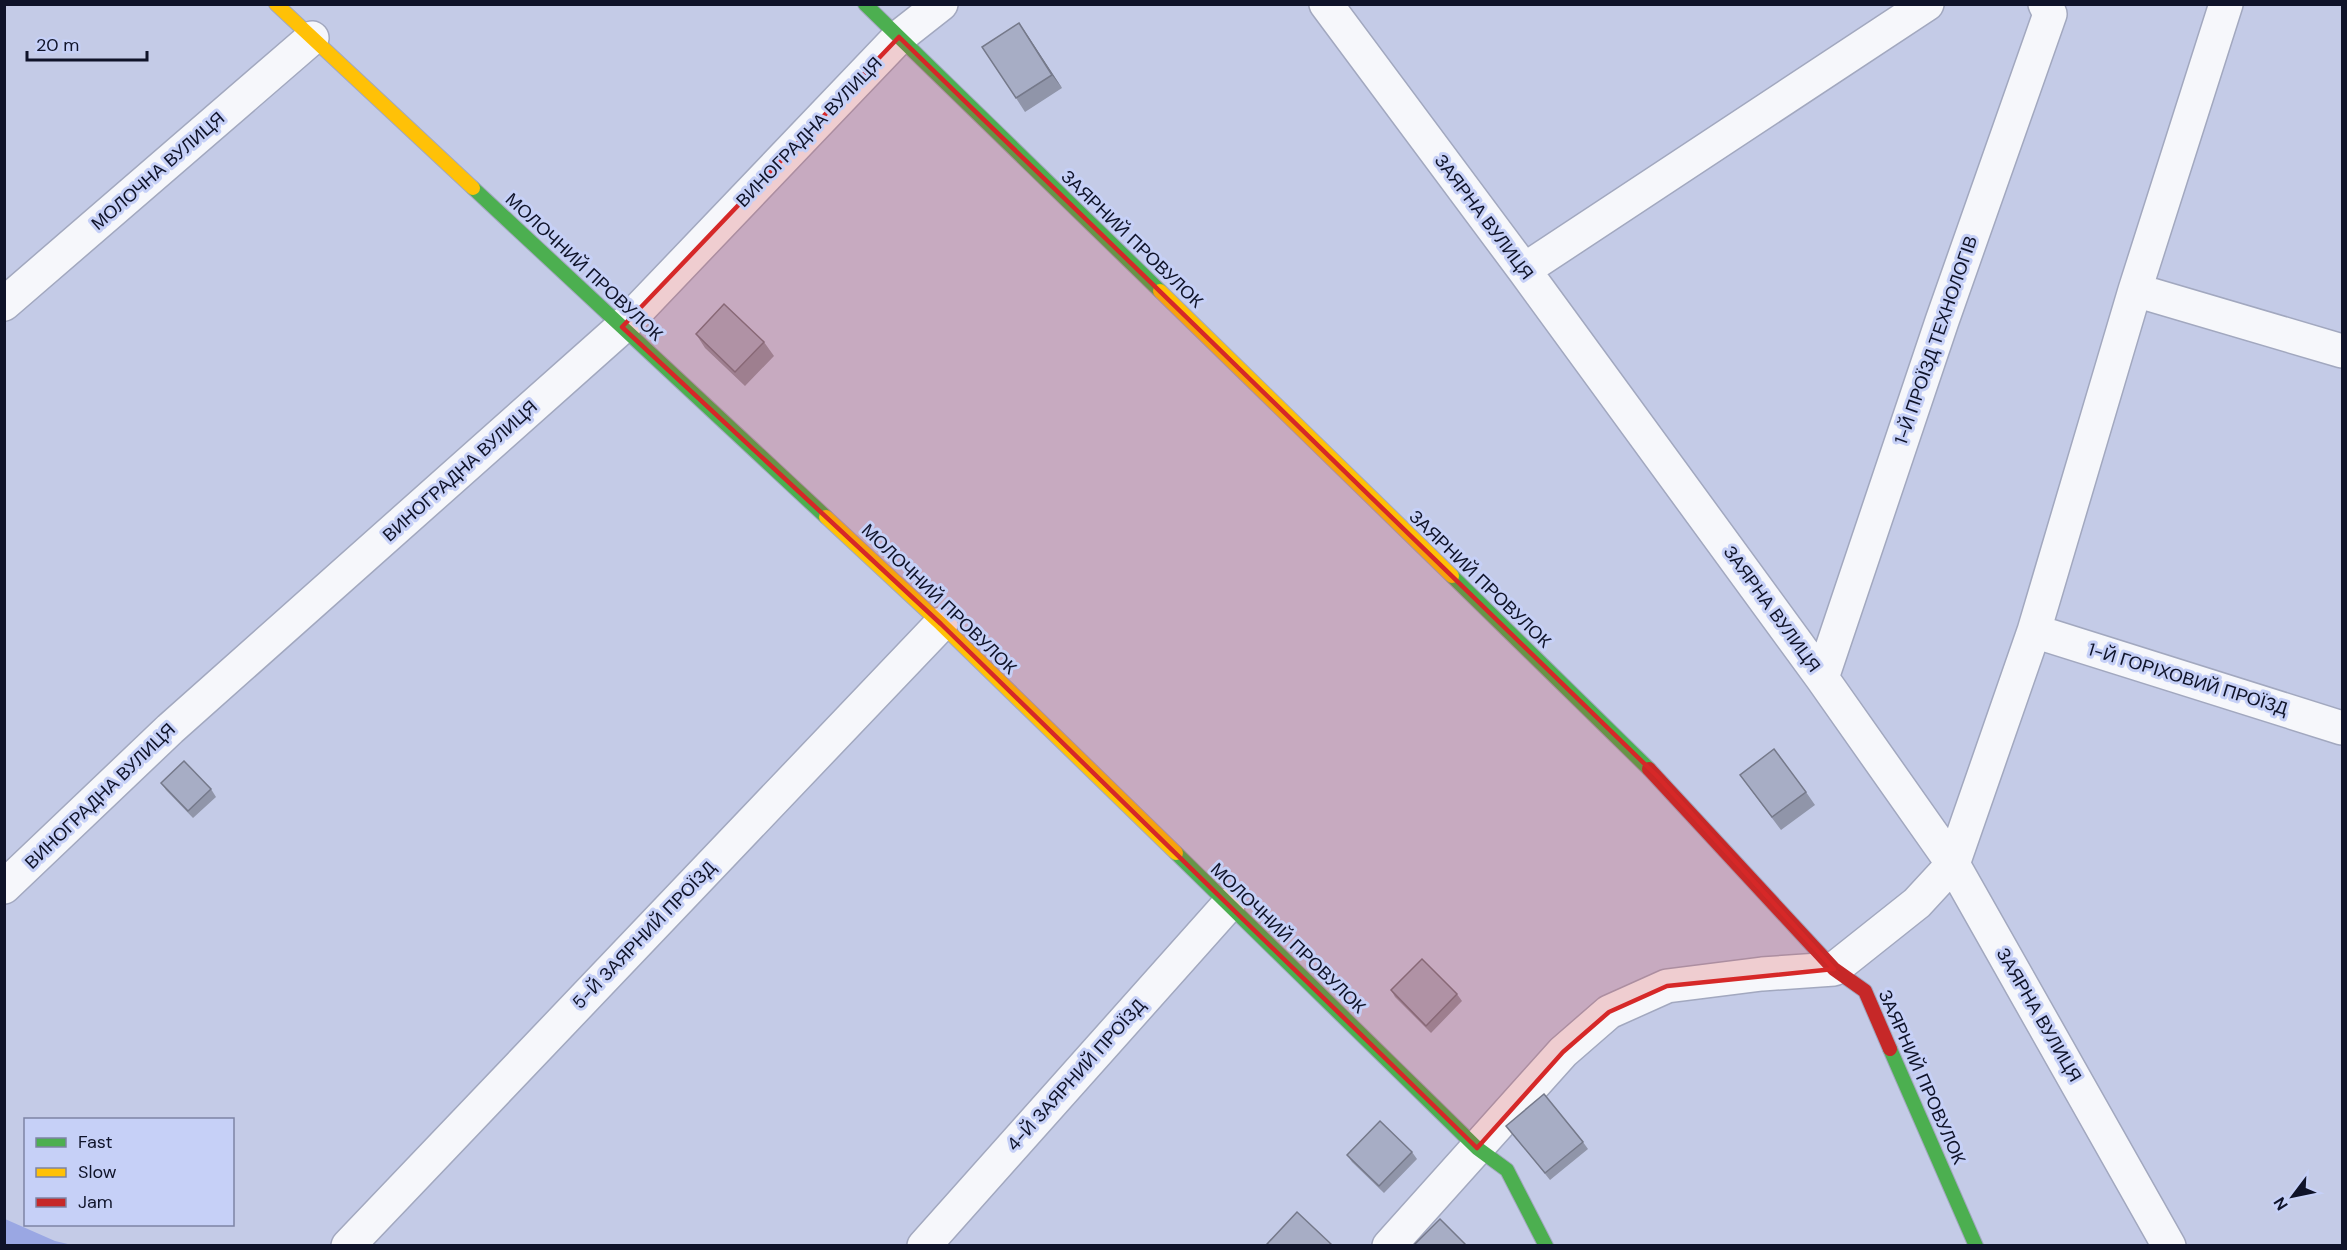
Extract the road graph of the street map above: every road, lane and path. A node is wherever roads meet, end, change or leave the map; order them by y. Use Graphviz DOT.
graph roads {
  1 [pos="276,4"];
  2 [pos="865,4"];
  3 [pos="941,4"];
  4 [pos="1326,4"];
  5 [pos="1927,4"];
  6 [pos="2045,4"];
  7 [pos="2226,4"];
  8 [pos="899,37"];
  9 [pos="312,38"];
  10 [pos="1524,270"];
  11 [pos="2135,290"];
  12 [pos="4,304"];
  13 [pos="622,327"];
  14 [pos="2343,351"];
  15 [pos="941,624"];
  16 [pos="2034,631"];
  17 [pos="1822,678"];
  18 [pos="2343,728"];
  19 [pos="1953,864"];
  20 [pos="4,887"];
  21 [pos="1228,905"];
  22 [pos="1834,969"];
  23 [pos="1477,1148"];
  24 [pos="348,1245"];
  25 [pos="924,1245"];
  26 [pos="1389,1245"];
  27 [pos="1546,1245"];
  28 [pos="1976,1245"];
  29 [pos="2169,1245"];
  1 -- 9 [label="street, МОЛОЧНИЙ ПРОВУЛОК"];
  2 -- 8 [label="street, ЗАЯРНИЙ ПРОВУЛОК"];
  3 -- 8 [label="street, ВИНОГРАДНА ВУЛИЦЯ"];
  4 -- 10 [label="street, ЗАЯРНА ВУЛИЦЯ"];
  5 -- 10 [label="street"];
  6 -- 17 [label="street, 1-Й ПРОЇЗД ТЕХНОЛОГІВ"];
  7 -- 11 [label="street"];
  8 -- 13 [label="street, ВИНОГРАДНА ВУЛИЦЯ"];
  8 -- 22 [label="street, ЗАЯРНИЙ ПРОВУЛОК"];
  9 -- 12 [label="street, МОЛОЧНА ВУЛИЦЯ"];
  9 -- 13 [label="street, МОЛОЧНИЙ ПРОВУЛОК"];
  10 -- 17 [label="street, ЗАЯРНА ВУЛИЦЯ"];
  11 -- 14 [label="street"];
  11 -- 16 [label="street"];
  13 -- 15 [label="street, МОЛОЧНИЙ ПРОВУЛОК"];
  13 -- 20 [label="street, ВИНОГРАДНА ВУЛИЦЯ"];
  15 -- 21 [label="street, МОЛОЧНИЙ ПРОВУЛОК"];
  15 -- 24 [label="street, 5-Й ЗАЯРНИЙ ПРОЇЗД"];
  16 -- 18 [label="street, 1-Й ГОРІХОВИЙ ПРОЇЗД"];
  16 -- 19 [label="street"];
  17 -- 19 [label="street, ЗАЯРНА ВУЛИЦЯ"];
  19 -- 22 [label="street"];
  19 -- 29 [label="street, ЗАЯРНА ВУЛИЦЯ"];
  21 -- 23 [label="street, МОЛОЧНИЙ ПРОВУЛОК"];
  21 -- 25 [label="street, 4-Й ЗАЯРНИЙ ПРОЇЗД"];
  22 -- 23 [label="street"];
  22 -- 28 [label="street, ЗАЯРНИЙ ПРОВУЛОК"];
  23 -- 26 [label="street"];
  23 -- 27 [label="street, МОЛОЧНИЙ ПРОВУЛОК"];
}
